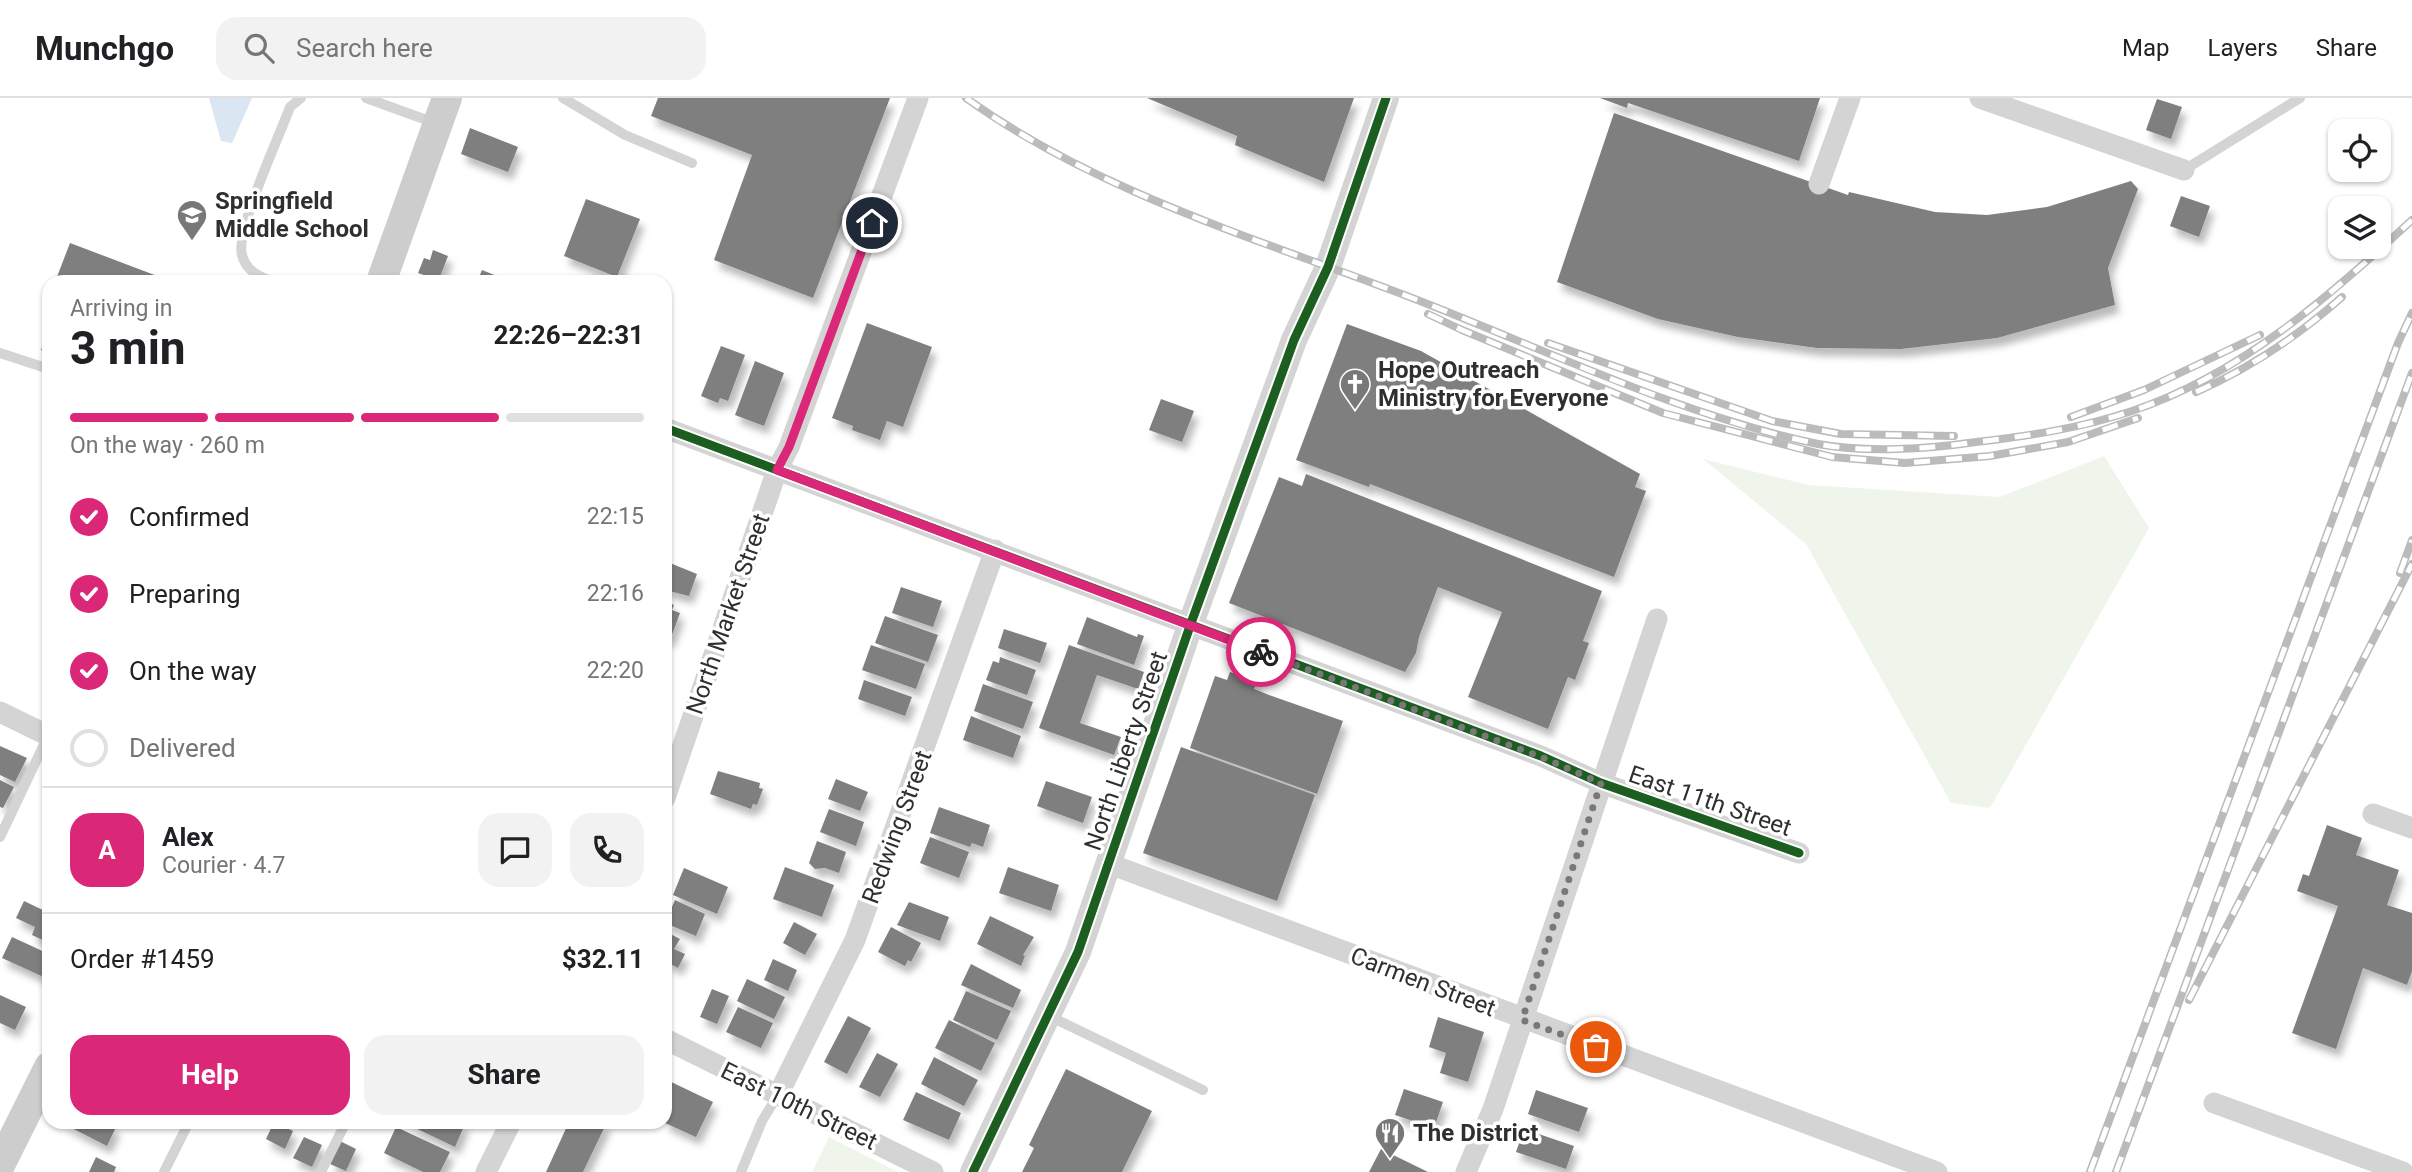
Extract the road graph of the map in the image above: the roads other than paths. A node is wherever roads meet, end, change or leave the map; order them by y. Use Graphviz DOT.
graph roads {
  1 [pos="300,98"];
  2 [pos="366,98"];
  3 [pos="563,98"];
  4 [pos="918,98"];
  5 [pos="1385,98"];
  6 [pos="1850,98"];
  7 [pos="1980,98"];
  8 [pos="2300,98"];
  9 [pos="442,111"];
  10 [pos="692,163"];
  11 [pos="2184,170"];
  12 [pos="1819,184"];
  13 [pos="254,275"];
  14 [pos="383,275"];
  15 [pos="0,353"];
  16 [pos="42,367"];
  17 [pos="672,431"];
  18 [pos="777,470"];
  19 [pos="995,550"];
  20 [pos="1657,619"];
  21 [pos="1190,626"];
  22 [pos="0,712"];
  23 [pos="42,733"];
  24 [pos="673,748"];
  25 [pos="42,750"];
  26 [pos="1601,783"];
  27 [pos="2373,814"];
  28 [pos="2412,828"];
  29 [pos="0,837"];
  30 [pos="1799,853"];
  31 [pos="1107,863"];
  32 [pos="1049,1016"];
  33 [pos="1522,1020"];
  34 [pos="672,1042"];
  35 [pos="42,1081"];
  36 [pos="1203,1090"];
  37 [pos="778,1095"];
  38 [pos="2214,1103"];
  39 [pos="186,1129"];
  40 [pos="342,1129"];
  41 [pos="508,1129"];
  42 [pos="0,1165"];
  43 [pos="164,1172"];
  44 [pos="321,1172"];
  45 [pos="486,1172"];
  46 [pos="741,1172"];
  47 [pos="933,1172"];
  48 [pos="974,1172"];
  49 [pos="1466,1172"];
  50 [pos="1937,1172"];
  51 [pos="2403,1172"];
  1 -- 13 [label="lane"];
  2 -- 9 [label="lane"];
  3 -- 10 [label="lane"];
  4 -- 18 [label="street, North Market Street"];
  5 -- 21 [label="street, North Liberty Street"];
  6 -- 12 [label="street"];
  7 -- 11 [label="street"];
  8 -- 11 [label="lane"];
  9 -- 14 [label="main road"];
  15 -- 16 [label="lane"];
  17 -- 18 [label="street, East 11th Street"];
  18 -- 19 [label="street, East 11th Street"];
  18 -- 24 [label="street, North Market Street"];
  19 -- 21 [label="street, East 11th Street"];
  19 -- 37 [label="street, Redwing Street"];
  20 -- 26 [label="street"];
  21 -- 26 [label="street, East 11th Street"];
  21 -- 31 [label="street, North Liberty Street"];
  22 -- 23 [label="street"];
  25 -- 29 [label="lane"];
  26 -- 30 [label="street, East 11th Street"];
  26 -- 33 [label="street"];
  27 -- 28 [label="street"];
  31 -- 32 [label="street, North Liberty Street"];
  31 -- 33 [label="street, Carmen Street"];
  32 -- 36 [label="lane"];
  32 -- 48 [label="street, North Liberty Street"];
  33 -- 49 [label="street"];
  33 -- 50 [label="street, Carmen Street"];
  34 -- 37 [label="street, East 10th Street"];
  35 -- 42 [label="main road"];
  37 -- 46 [label="lane"];
  37 -- 47 [label="street, East 10th Street"];
  38 -- 51 [label="street"];
  39 -- 43 [label="lane"];
  40 -- 44 [label="lane"];
  41 -- 45 [label="street"];
}
